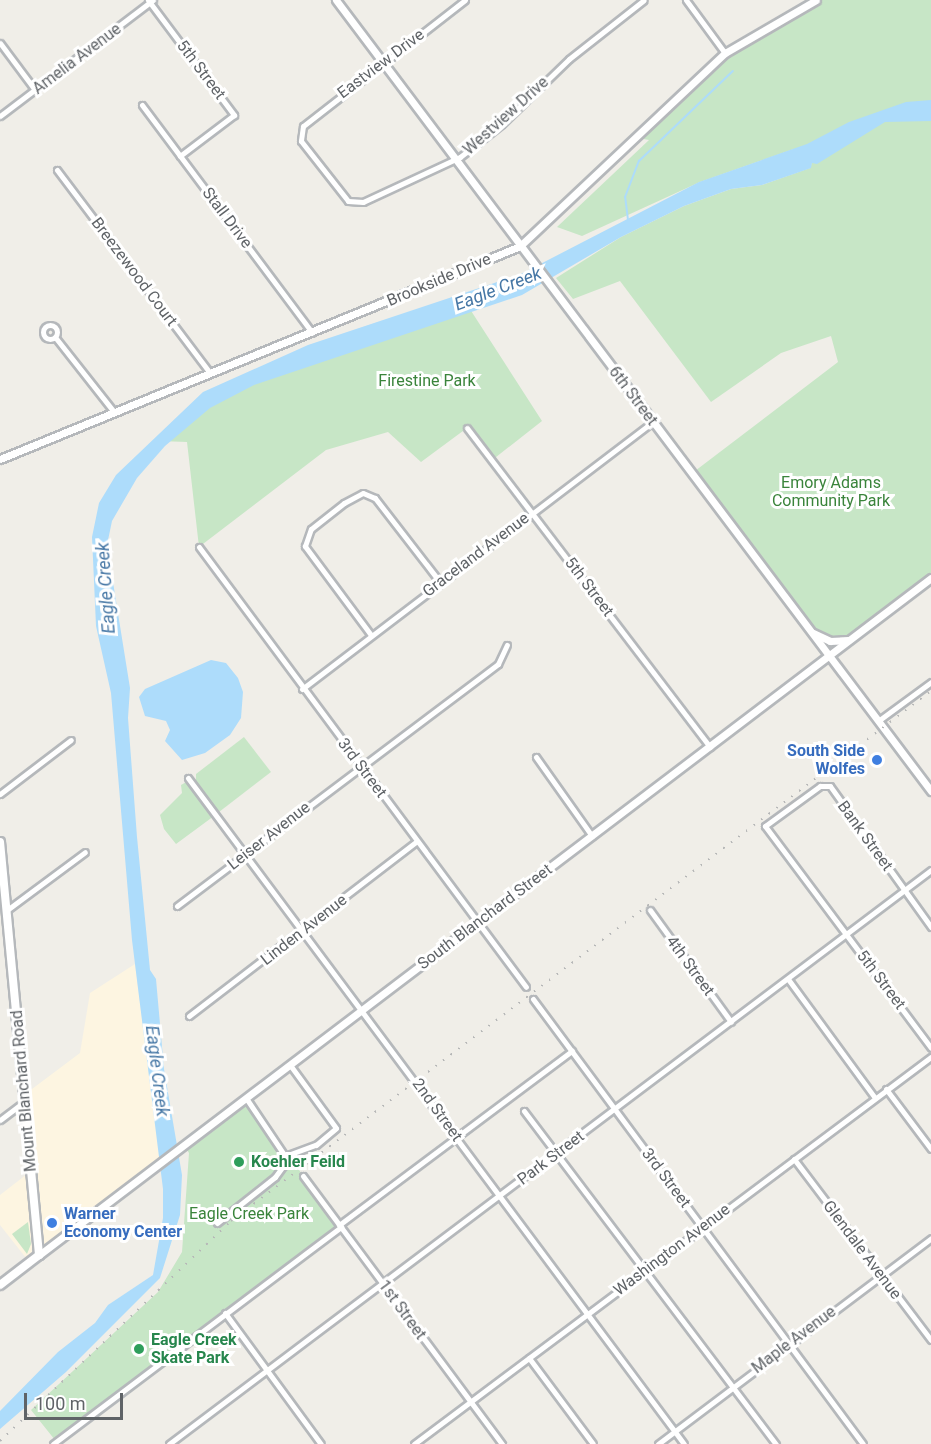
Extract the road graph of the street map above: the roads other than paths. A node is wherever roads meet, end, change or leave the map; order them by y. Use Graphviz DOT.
graph roads {
  1 [pos="336,0"];
  2 [pos="465,0"];
  3 [pos="644,0"];
  4 [pos="686,0"];
  5 [pos="816,0"];
  6 [pos="150,1"];
  7 [pos="0,43"];
  8 [pos="725,53"];
  9 [pos="383,63"];
  10 [pos="35,90"];
  11 [pos="142,105"];
  12 [pos="0,116"];
  13 [pos="180,156"];
  14 [pos="456,160"];
  15 [pos="57,170"];
  16 [pos="352,203"];
  17 [pos="520,246"];
  18 [pos="312,332"];
  19 [pos="55,338"];
  20 [pos="210,373"];
  21 [pos="114,412"];
  22 [pos="652,422"];
  23 [pos="467,428"];
  24 [pos="0,459"];
  25 [pos="532,513"];
  26 [pos="199,547"];
  27 [pos="931,578"];
  28 [pos="440,582"];
  29 [pos="811,632"];
  30 [pos="371,635"];
  31 [pos="850,640"];
  32 [pos="507,645"];
  33 [pos="829,656"];
  34 [pos="931,682"];
  35 [pos="302,689"];
  36 [pos="878,721"];
  37 [pos="71,740"];
  38 [pos="710,747"];
  39 [pos="536,757"];
  40 [pos="360,766"];
  41 [pos="188,778"];
  42 [pos="929,786"];
  43 [pos="0,794"];
  44 [pos="765,826"];
  45 [pos="592,836"];
  46 [pos="417,841"];
  47 [pos="0,842"];
  48 [pos="86,852"];
  49 [pos="246,854"];
  50 [pos="931,870"];
  51 [pos="904,890"];
  52 [pos="177,906"];
  53 [pos="4,907"];
  54 [pos="650,910"];
  55 [pos="477,923"];
  56 [pos="931,927"];
  57 [pos="303,930"];
  58 [pos="847,935"];
  59 [pos="788,979"];
  60 [pos="526,987"];
  61 [pos="533,999"];
  62 [pos="362,1010"];
  63 [pos="189,1016"];
  64 [pos="731,1022"];
  65 [pos="931,1048"];
  66 [pos="572,1051"];
  67 [pos="931,1057"];
  68 [pos="290,1065"];
  69 [pos="886,1089"];
  70 [pos="246,1098"];
  71 [pos="875,1098"];
  72 [pos="25,1101"];
  73 [pos="614,1109"];
  74 [pos="524,1110"];
  75 [pos="0,1120"];
  76 [pos="457,1138"];
  77 [pos="931,1149"];
  78 [pos="557,1153"];
  79 [pos="285,1156"];
  80 [pos="794,1159"];
  81 [pos="303,1176"];
  82 [pos="500,1196"];
  83 [pos="217,1223"];
  84 [pos="340,1226"];
  85 [pos="702,1227"];
  86 [pos="931,1238"];
  87 [pos="39,1255"];
  88 [pos="645,1270"];
  89 [pos="882,1276"];
  90 [pos="382,1283"];
  91 [pos="0,1284"];
  92 [pos="225,1313"];
  93 [pos="586,1313"];
  94 [pos="931,1340"];
  95 [pos="789,1344"];
  96 [pos="529,1358"];
  97 [pos="266,1371"];
  98 [pos="733,1386"];
  99 [pos="470,1402"];
  100 [pos="675,1432"];
  101 [pos="53,1444"];
  102 [pos="170,1444"];
  103 [pos="321,1444"];
  104 [pos="414,1444"];
  105 [pos="502,1444"];
  106 [pos="593,1444"];
  107 [pos="658,1444"];
  108 [pos="684,1444"];
  109 [pos="776,1444"];
  110 [pos="863,1444"];
  1 -- 9 [label="street, 6th Street"];
  2 -- 9 [label="street, Eastview Drive"];
  3 -- 14 [label="street, Westview Drive"];
  4 -- 8 [label="street"];
  5 -- 8 [label="street, Brookside Drive"];
  6 -- 10 [label="street, Amelia Avenue"];
  6 -- 13 [label="street, 5th Street"];
  7 -- 10 [label="street"];
  8 -- 17 [label="street, Brookside Drive"];
  9 -- 14 [label="street, 6th Street"];
  9 -- 16 [label="street, Eastview Drive"];
  10 -- 12 [label="street, Amelia Avenue"];
  11 -- 13 [label="street, Stall Drive"];
  13 -- 18 [label="street, Stall Drive"];
  14 -- 16 [label="street, Westview Drive"];
  14 -- 17 [label="street, 6th Street"];
  15 -- 20 [label="street, Breezewood Court"];
  17 -- 18 [label="street, Brookside Drive"];
  17 -- 22 [label="street, 6th Street"];
  18 -- 20 [label="street, Brookside Drive"];
  19 -- 21 [label="street"];
  20 -- 21 [label="street, Brookside Drive"];
  21 -- 24 [label="street, Brookside Drive"];
  22 -- 25 [label="street, Graceland Avenue"];
  22 -- 29 [label="street, 6th Street"];
  23 -- 25 [label="street, 5th Street"];
  25 -- 28 [label="street, Graceland Avenue"];
  25 -- 38 [label="street, 5th Street"];
  26 -- 35 [label="street, 3rd Street"];
  27 -- 31 [label="street, South Blanchard Street"];
  28 -- 30 [label="street, Graceland Avenue"];
  28 -- 30 [label="street"];
  29 -- 31 [label="street"];
  29 -- 33 [label="street, 6th Street"];
  30 -- 35 [label="street, Graceland Avenue"];
  31 -- 33 [label="street, South Blanchard Street"];
  32 -- 40 [label="street, Leiser Avenue"];
  33 -- 36 [label="street, 6th Street"];
  33 -- 38 [label="street, South Blanchard Street"];
  34 -- 36 [label="street"];
  35 -- 40 [label="street, 3rd Street"];
  36 -- 42 [label="street, 6th Street"];
  37 -- 43 [label="street"];
  38 -- 45 [label="street, South Blanchard Street"];
  39 -- 45 [label="street"];
  40 -- 46 [label="street, 3rd Street"];
  40 -- 49 [label="street, Leiser Avenue"];
  41 -- 49 [label="street, 2nd Street"];
  44 -- 51 [label="street, Bank Street"];
  44 -- 58 [label="street, 5th Street"];
  45 -- 55 [label="street, South Blanchard Street"];
  46 -- 55 [label="street, 3rd Street"];
  46 -- 57 [label="street, Linden Avenue"];
  47 -- 53 [label="main road, Mount Blanchard Road"];
  48 -- 53 [label="street"];
  49 -- 52 [label="street, Leiser Avenue"];
  49 -- 57 [label="street, 2nd Street"];
  50 -- 51 [label="street, Park Street"];
  51 -- 56 [label="street"];
  51 -- 58 [label="street, Park Street"];
  53 -- 72 [label="main road, Mount Blanchard Road"];
  54 -- 64 [label="street, 4th Street"];
  55 -- 60 [label="street, 3rd Street"];
  55 -- 62 [label="street, South Blanchard Street"];
  57 -- 62 [label="street, 2nd Street"];
  57 -- 63 [label="street, Linden Avenue"];
  58 -- 59 [label="street, Park Street"];
  58 -- 65 [label="street, 5th Street"];
  59 -- 64 [label="street, Park Street"];
  59 -- 71 [label="street"];
  61 -- 66 [label="street, 3rd Street"];
  62 -- 68 [label="street, South Blanchard Street"];
  62 -- 76 [label="street, 2nd Street"];
  64 -- 73 [label="street, Park Street"];
  66 -- 73 [label="street, 3rd Street"];
  66 -- 76 [label="street"];
  67 -- 69 [label="street, Washington Avenue"];
  68 -- 70 [label="street, South Blanchard Street"];
  68 -- 79 [label="street"];
  69 -- 71 [label="street, Washington Avenue"];
  69 -- 77 [label="street"];
  70 -- 79 [label="street"];
  70 -- 87 [label="street, South Blanchard Street"];
  71 -- 80 [label="street, Washington Avenue"];
  72 -- 75 [label="street"];
  72 -- 87 [label="main road, Mount Blanchard Road"];
  73 -- 78 [label="street, Park Street"];
  73 -- 85 [label="street, 3rd Street"];
  74 -- 78 [label="street"];
  76 -- 82 [label="street, 2nd Street"];
  76 -- 84 [label="street"];
  78 -- 82 [label="street, Park Street"];
  78 -- 88 [label="street"];
  79 -- 83 [label="street"];
  80 -- 85 [label="street, Washington Avenue"];
  80 -- 89 [label="street, Glendale Avenue"];
  81 -- 84 [label="street, 1st Street"];
  82 -- 90 [label="street, Park Street"];
  82 -- 93 [label="street, 2nd Street"];
  84 -- 90 [label="street, 1st Street"];
  84 -- 92 [label="street"];
  85 -- 88 [label="street, Washington Avenue"];
  85 -- 95 [label="street, 3rd Street"];
  86 -- 89 [label="street, Maple Avenue"];
  87 -- 91 [label="main road"];
  88 -- 93 [label="street, Washington Avenue"];
  88 -- 98 [label="street"];
  89 -- 94 [label="street, Glendale Avenue"];
  89 -- 95 [label="street, Maple Avenue"];
  90 -- 97 [label="street, Park Street"];
  90 -- 99 [label="street, 1st Street"];
  92 -- 97 [label="street"];
  92 -- 101 [label="street"];
  93 -- 96 [label="street, Washington Avenue"];
  93 -- 100 [label="street, 2nd Street"];
  95 -- 98 [label="street, Maple Avenue"];
  95 -- 110 [label="street, 3rd Street"];
  96 -- 99 [label="street, Washington Avenue"];
  96 -- 106 [label="street"];
  97 -- 102 [label="street, Park Street"];
  97 -- 103 [label="street"];
  98 -- 100 [label="street, Maple Avenue"];
  98 -- 109 [label="street"];
  99 -- 104 [label="street, Washington Avenue"];
  99 -- 105 [label="street, 1st Street"];
  100 -- 107 [label="street, Maple Avenue"];
  100 -- 108 [label="street, 2nd Street"];
}
